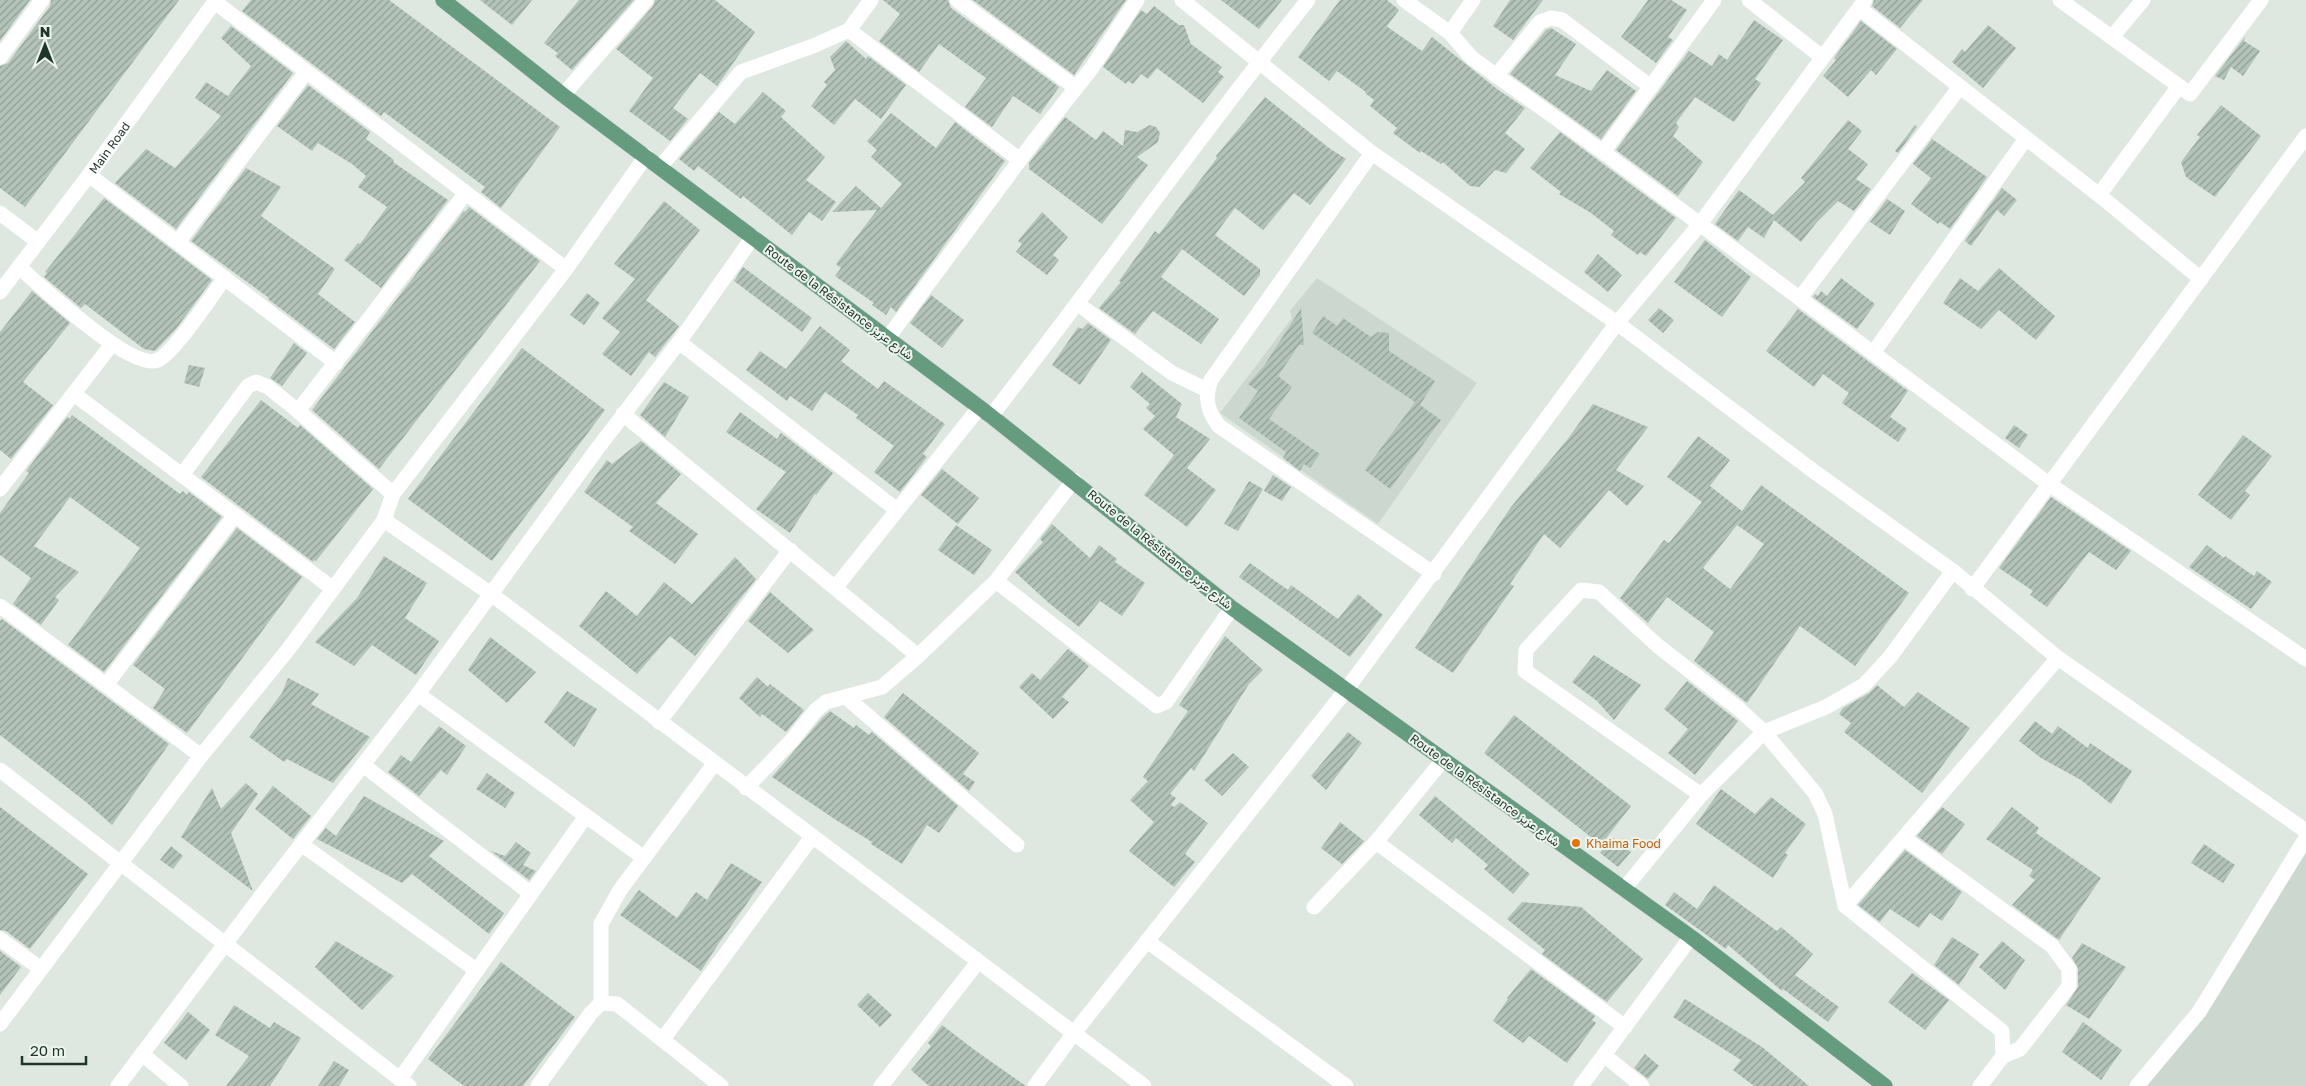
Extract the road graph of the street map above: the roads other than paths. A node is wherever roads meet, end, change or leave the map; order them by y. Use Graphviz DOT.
graph roads {
  1 [pos="42,0"];
  2 [pos="443,0"];
  3 [pos="871,0"];
  4 [pos="957,0"];
  5 [pos="1137,0"];
  6 [pos="1182,0"];
  7 [pos="1308,0"];
  8 [pos="1404,0"];
  9 [pos="1473,0"];
  10 [pos="1714,0"];
  11 [pos="1749,0"];
  12 [pos="2060,0"];
  13 [pos="2143,0"];
  14 [pos="2261,0"];
  15 [pos="216,1"];
  16 [pos="644,1"];
  17 [pos="1862,4"];
  18 [pos="849,30"];
  19 [pos="1450,33"];
  20 [pos="2112,38"];
  21 [pos="0,57"];
  22 [pos="1822,58"];
  23 [pos="1259,61"];
  24 [pos="306,72"];
  25 [pos="1496,76"];
  26 [pos="2179,86"];
  27 [pos="1651,87"];
  28 [pos="1076,88"];
  29 [pos="1959,88"];
  30 [pos="563,95"];
  31 [pos="2306,136"];
  32 [pos="2025,140"];
  33 [pos="1603,152"];
  34 [pos="1372,153"];
  35 [pos="646,156"];
  36 [pos="1020,160"];
  37 [pos="660,167"];
  38 [pos="89,175"];
  39 [pos="466,194"];
  40 [pos="2098,195"];
  41 [pos="0,213"];
  42 [pos="1700,224"];
  43 [pos="753,237"];
  44 [pos="38,242"];
  45 [pos="178,242"];
  46 [pos="19,267"];
  47 [pos="566,269"];
  48 [pos="225,278"];
  49 [pos="2200,279"];
  50 [pos="0,292"];
  51 [pos="1800,298"];
  52 [pos="1078,304"];
  53 [pos="1617,323"];
  54 [pos="888,339"];
  55 [pos="678,342"];
  56 [pos="112,344"];
  57 [pos="1874,352"];
  58 [pos="336,363"];
  59 [pos="1207,390"];
  60 [pos="74,394"];
  61 [pos="298,412"];
  62 [pos="985,412"];
  63 [pos="624,414"];
  64 [pos="182,475"];
  65 [pos="1074,480"];
  66 [pos="2049,484"];
  67 [pos="0,489"];
  68 [pos="393,494"];
  69 [pos="897,510"];
  70 [pos="235,515"];
  71 [pos="384,520"];
  72 [pos="790,550"];
  73 [pos="1953,571"];
  74 [pos="1434,574"];
  75 [pos="996,581"];
  76 [pos="332,588"];
  77 [pos="835,588"];
  78 [pos="1972,589"];
  79 [pos="491,594"];
  80 [pos="0,606"];
  81 [pos="1232,608"];
  82 [pos="918,656"];
  83 [pos="2058,658"];
  84 [pos="2306,659"];
  85 [pos="106,685"];
  86 [pos="1346,690"];
  87 [pos="418,694"];
  88 [pos="846,697"];
  89 [pos="659,722"];
  90 [pos="1764,732"];
  91 [pos="202,756"];
  92 [pos="1443,760"];
  93 [pos="714,764"];
  94 [pos="363,765"];
  95 [pos="0,770"];
  96 [pos="746,788"];
  97 [pos="1701,795"];
  98 [pos="586,816"];
  99 [pos="2306,832"];
  100 [pos="812,837"];
  101 [pos="1904,838"];
  102 [pos="2306,838"];
  103 [pos="1376,842"];
  104 [pos="301,844"];
  105 [pos="1017,845"];
  106 [pos="644,858"];
  107 [pos="122,864"];
  108 [pos="1624,889"];
  109 [pos="530,893"];
  110 [pos="1845,906"];
  111 [pos="1314,907"];
  112 [pos="1691,937"];
  113 [pos="0,939"];
  114 [pos="1147,941"];
  115 [pos="226,944"];
  116 [pos="978,962"];
  117 [pos="41,969"];
  118 [pos="476,970"];
  119 [pos="601,1003"];
  120 [pos="0,1024"];
  121 [pos="1625,1027"];
  122 [pos="1074,1033"];
  123 [pos="663,1039"];
  124 [pos="142,1054"];
  125 [pos="1604,1055"];
  126 [pos="2003,1056"];
  127 [pos="405,1082"];
  128 [pos="118,1086"];
  129 [pos="181,1086"];
  130 [pos="538,1086"];
  131 [pos="721,1086"];
  132 [pos="881,1086"];
  133 [pos="1035,1086"];
  134 [pos="1144,1086"];
  135 [pos="1346,1086"];
  136 [pos="1581,1086"];
  137 [pos="1642,1086"];
  138 [pos="1886,1086"];
  139 [pos="1980,1086"];
  140 [pos="2137,1086"];
  1 -- 21 [label="street"];
  2 -- 30 [label="main road, Route de la Résistance شارع عزيز"];
  3 -- 18 [label="street"];
  4 -- 28 [label="street"];
  5 -- 28 [label="street"];
  6 -- 23 [label="street"];
  7 -- 23 [label="street"];
  8 -- 19 [label="street"];
  9 -- 19 [label="street"];
  10 -- 27 [label="street"];
  11 -- 22 [label="street"];
  12 -- 20 [label="street"];
  13 -- 20 [label="street"];
  14 -- 26 [label="street"];
  15 -- 24 [label="street"];
  15 -- 38 [label="street, Main Road"];
  16 -- 30 [label="street"];
  17 -- 22 [label="street"];
  17 -- 29 [label="street"];
  18 -- 36 [label="street"];
  18 -- 37 [label="street"];
  19 -- 25 [label="street"];
  20 -- 26 [label="street"];
  22 -- 42 [label="street"];
  23 -- 34 [label="street"];
  23 -- 52 [label="street"];
  24 -- 39 [label="street"];
  24 -- 45 [label="street"];
  25 -- 27 [label="street"];
  25 -- 33 [label="street"];
  26 -- 40 [label="street"];
  27 -- 33 [label="street"];
  28 -- 36 [label="street"];
  29 -- 32 [label="street"];
  29 -- 51 [label="street"];
  30 -- 35 [label="main road, Route de la Résistance شارع عزيز"];
  31 -- 49 [label="street"];
  32 -- 40 [label="street"];
  32 -- 57 [label="street"];
  33 -- 42 [label="street"];
  34 -- 53 [label="street"];
  34 -- 59 [label="street"];
  35 -- 37 [label="main road, Route de la Résistance شارع عزيز"];
  35 -- 47 [label="street"];
  36 -- 54 [label="street"];
  37 -- 43 [label="main road, Route de la Résistance شارع عزيز"];
  38 -- 44 [label="street, Main Road"];
  38 -- 45 [label="street"];
  39 -- 47 [label="street"];
  39 -- 58 [label="street"];
  40 -- 49 [label="street"];
  41 -- 44 [label="street"];
  42 -- 51 [label="street"];
  42 -- 53 [label="street"];
  43 -- 54 [label="main road, Route de la Résistance شارع عزيز"];
  43 -- 55 [label="street"];
  44 -- 46 [label="street, Main Road"];
  45 -- 48 [label="street"];
  46 -- 50 [label="street, Main Road"];
  46 -- 56 [label="street"];
  47 -- 68 [label="street"];
  48 -- 56 [label="street"];
  48 -- 58 [label="street"];
  49 -- 66 [label="street"];
  51 -- 57 [label="street"];
  52 -- 59 [label="street"];
  52 -- 62 [label="street"];
  53 -- 73 [label="street"];
  53 -- 74 [label="street"];
  54 -- 62 [label="main road, Route de la Résistance شارع عزيز"];
  55 -- 63 [label="street"];
  55 -- 69 [label="street"];
  56 -- 60 [label="street"];
  57 -- 66 [label="street"];
  58 -- 61 [label="street"];
  59 -- 74 [label="street"];
  60 -- 64 [label="street"];
  60 -- 67 [label="street"];
  61 -- 64 [label="street"];
  61 -- 68 [label="street"];
  62 -- 65 [label="main road, Route de la Résistance شارع عزيز"];
  62 -- 69 [label="street"];
  63 -- 72 [label="street"];
  63 -- 79 [label="street"];
  64 -- 70 [label="street"];
  65 -- 75 [label="street"];
  65 -- 81 [label="main road, Route de la Résistance شارع عزيز"];
  66 -- 78 [label="street"];
  66 -- 84 [label="street"];
  68 -- 71 [label="street"];
  69 -- 77 [label="street"];
  70 -- 76 [label="street"];
  70 -- 85 [label="street"];
  71 -- 76 [label="street"];
  71 -- 79 [label="street"];
  72 -- 77 [label="street"];
  72 -- 89 [label="street"];
  73 -- 78 [label="street"];
  73 -- 90 [label="street"];
  74 -- 86 [label="street"];
  75 -- 81 [label="street"];
  75 -- 82 [label="street"];
  76 -- 91 [label="street"];
  77 -- 82 [label="street"];
  78 -- 83 [label="street"];
  79 -- 87 [label="street"];
  79 -- 89 [label="street"];
  80 -- 85 [label="street"];
  81 -- 86 [label="main road, Route de la Résistance شارع عزيز"];
  82 -- 88 [label="street"];
  83 -- 99 [label="street"];
  83 -- 101 [label="street"];
  85 -- 91 [label="street"];
  86 -- 92 [label="main road, Route de la Résistance شارع عزيز"];
  86 -- 114 [label="street"];
  87 -- 94 [label="street"];
  87 -- 98 [label="street"];
  88 -- 96 [label="street"];
  88 -- 105 [label="street"];
  89 -- 93 [label="street"];
  90 -- 97 [label="street"];
  90 -- 97 [label="street"];
  90 -- 110 [label="street"];
  91 -- 107 [label="street"];
  92 -- 103 [label="street"];
  92 -- 108 [label="main road, Route de la Résistance شارع عزيز"];
  93 -- 96 [label="street"];
  93 -- 106 [label="street"];
  94 -- 104 [label="street"];
  94 -- 109 [label="street"];
  95 -- 107 [label="street"];
  96 -- 100 [label="street"];
  97 -- 108 [label="street"];
  98 -- 106 [label="street"];
  98 -- 109 [label="street"];
  100 -- 116 [label="street"];
  100 -- 123 [label="street"];
  101 -- 110 [label="street"];
  101 -- 126 [label="street"];
  102 -- 140 [label="street"];
  103 -- 111 [label="street"];
  103 -- 121 [label="street"];
  104 -- 115 [label="street"];
  104 -- 118 [label="street"];
  106 -- 119 [label="street"];
  107 -- 115 [label="street"];
  107 -- 117 [label="street"];
  108 -- 112 [label="main road, Route de la Résistance شارع عزيز"];
  109 -- 118 [label="street"];
  110 -- 126 [label="street"];
  112 -- 121 [label="street"];
  112 -- 138 [label="main road, Route de la Résistance شارع عزيز"];
  113 -- 117 [label="street"];
  114 -- 122 [label="street"];
  114 -- 135 [label="street"];
  115 -- 124 [label="street"];
  115 -- 127 [label="street"];
  116 -- 122 [label="street"];
  116 -- 132 [label="street"];
  117 -- 120 [label="street"];
  118 -- 127 [label="street"];
  119 -- 123 [label="street"];
  119 -- 130 [label="street"];
  121 -- 125 [label="street"];
  122 -- 133 [label="street"];
  122 -- 134 [label="street"];
  123 -- 131 [label="street"];
  124 -- 128 [label="street"];
  124 -- 129 [label="street"];
  125 -- 136 [label="street"];
  125 -- 137 [label="street"];
  126 -- 139 [label="street"];
}
